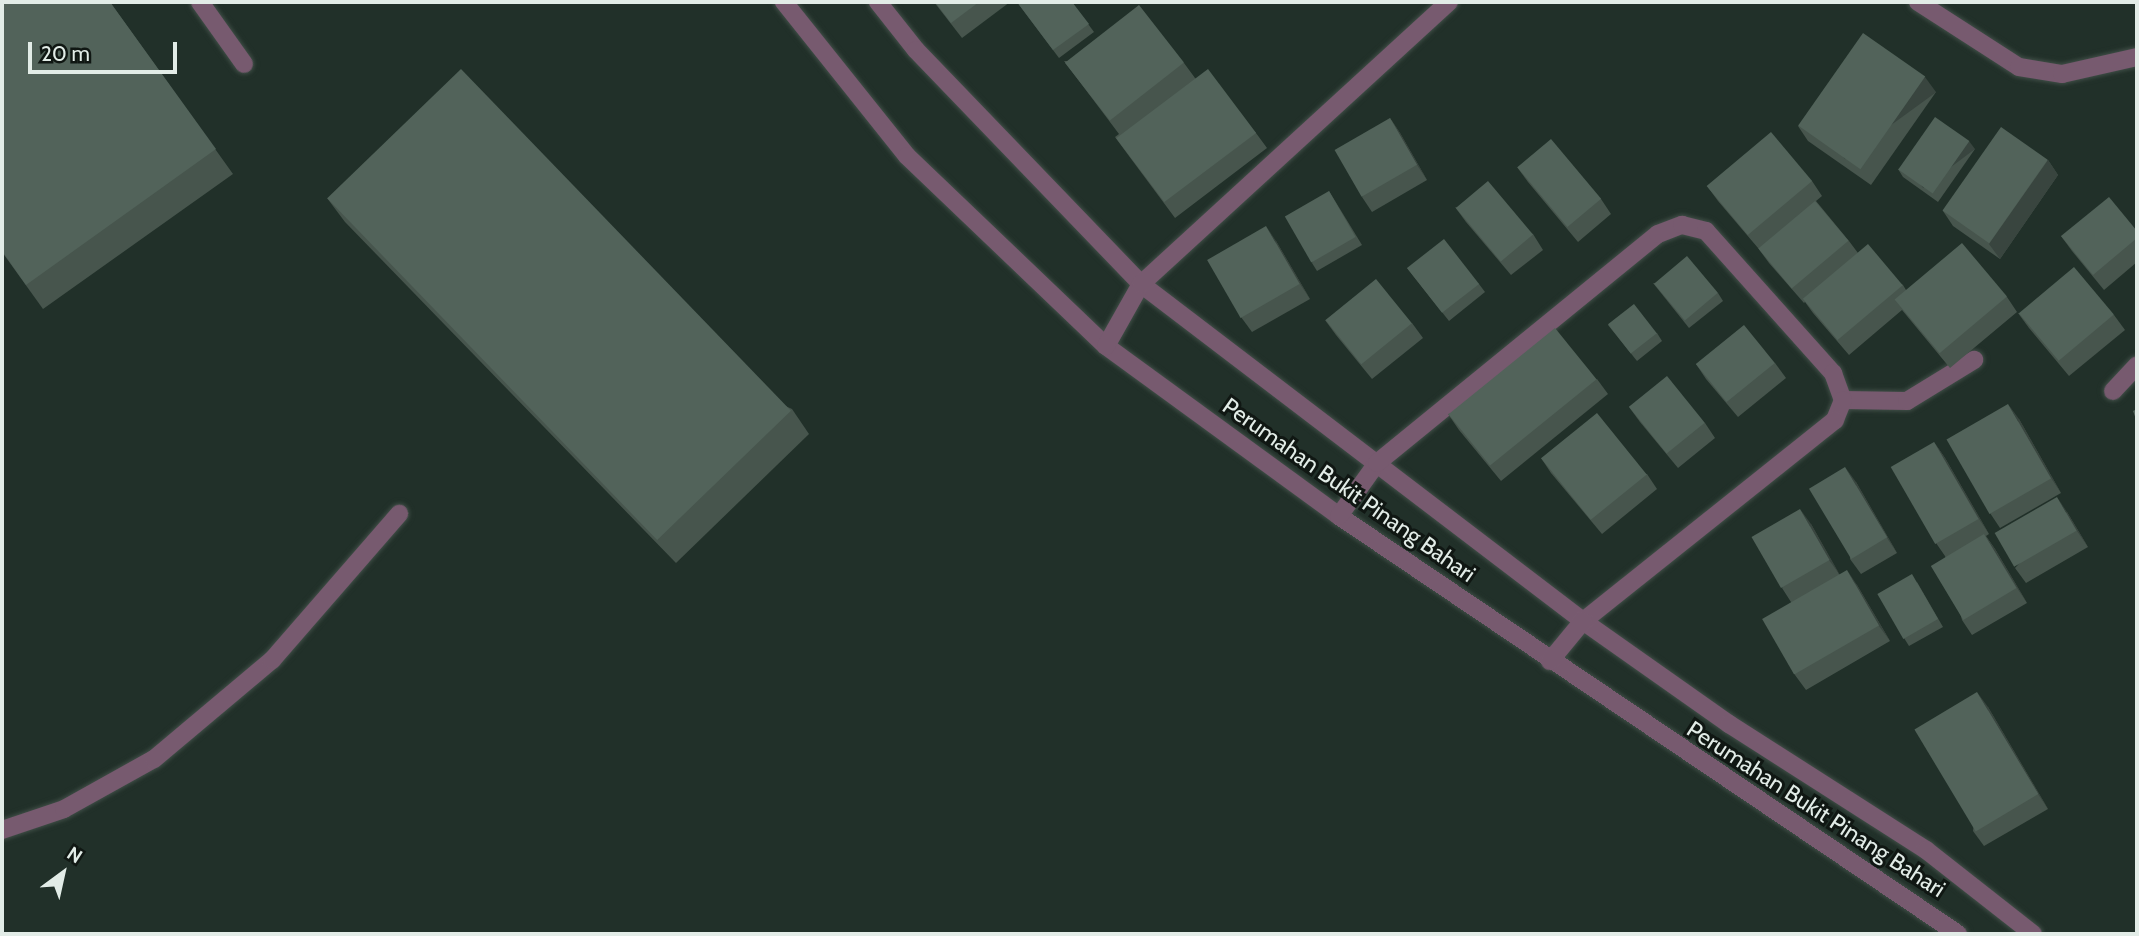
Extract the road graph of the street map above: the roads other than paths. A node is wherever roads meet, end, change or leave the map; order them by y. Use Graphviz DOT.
graph roads {
  1 [pos="200,2"];
  2 [pos="784,2"];
  3 [pos="878,2"];
  4 [pos="1449,2"];
  5 [pos="1918,2"];
  6 [pos="2137,57"];
  7 [pos="244,64"];
  8 [pos="1142,284"];
  9 [pos="1106,346"];
  10 [pos="1974,360"];
  11 [pos="2137,365"];
  12 [pos="2113,391"];
  13 [pos="1843,400"];
  14 [pos="1377,463"];
  15 [pos="399,514"];
  16 [pos="1339,516"];
  17 [pos="1583,621"];
  18 [pos="1550,661"];
  19 [pos="2,830"];
  20 [pos="1958,934"];
  21 [pos="2033,934"];
  1 -- 7 [label="street"];
  2 -- 9 [label="street, Perumahan Bukit Pinang Bahari"];
  3 -- 8 [label="street, Perumahan Bukit Pinang Bahari"];
  4 -- 8 [label="street"];
  5 -- 6 [label="street"];
  8 -- 9 [label="street"];
  8 -- 14 [label="street, Perumahan Bukit Pinang Bahari"];
  9 -- 16 [label="street, Perumahan Bukit Pinang Bahari"];
  10 -- 13 [label="street"];
  11 -- 12 [label="street"];
  13 -- 14 [label="street"];
  13 -- 17 [label="street"];
  14 -- 16 [label="street"];
  14 -- 17 [label="street, Perumahan Bukit Pinang Bahari"];
  15 -- 19 [label="street"];
  16 -- 18 [label="street, Perumahan Bukit Pinang Bahari"];
  17 -- 18 [label="street"];
  17 -- 21 [label="street, Perumahan Bukit Pinang Bahari"];
  18 -- 20 [label="street, Perumahan Bukit Pinang Bahari"];
}
